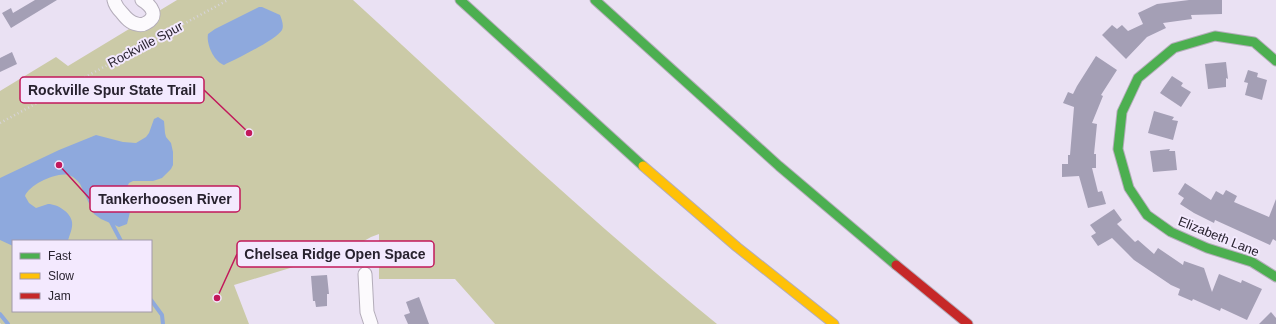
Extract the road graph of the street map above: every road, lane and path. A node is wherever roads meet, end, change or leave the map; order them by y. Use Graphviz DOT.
graph roads {
  1 [pos="114,0"];
  2 [pos="142,0"];
  3 [pos="228,0"];
  4 [pos="460,0"];
  5 [pos="595,0"];
  6 [pos="1276,61"];
  7 [pos="0,123"];
  8 [pos="365,274"];
  9 [pos="1276,277"];
  10 [pos="370,324"];
  11 [pos="834,324"];
  12 [pos="968,324"];
  1 -- 2 [label="street"];
  3 -- 7 [label="path, Rockville Spur"];
  4 -- 11 [label="main road"];
  5 -- 12 [label="main road"];
  6 -- 9 [label="main road, Elizabeth Lane"];
  8 -- 10 [label="street"];
}
